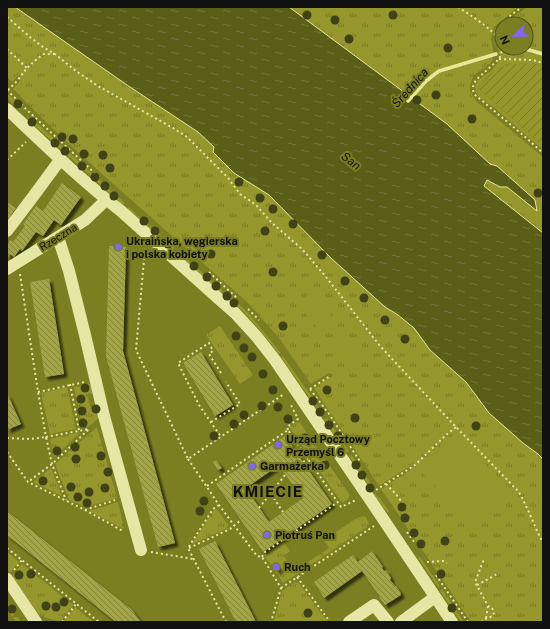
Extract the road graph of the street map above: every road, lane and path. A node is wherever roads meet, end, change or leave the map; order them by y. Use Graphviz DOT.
graph roads {
  1 [pos="458,7"];
  2 [pos="522,7"];
  3 [pos="510,16"];
  4 [pos="7,17"];
  5 [pos="494,33"];
  6 [pos="7,49"];
  7 [pos="55,54"];
  8 [pos="501,56"];
  9 [pos="499,59"];
  10 [pos="543,63"];
  11 [pos="27,68"];
  12 [pos="8,90"];
  13 [pos="7,109"];
  14 [pos="34,134"];
  15 [pos="543,153"];
  16 [pos="7,160"];
  17 [pos="60,160"];
  18 [pos="106,200"];
  19 [pos="7,231"];
  20 [pos="58,237"];
  21 [pos="140,243"];
  22 [pos="7,269"];
  23 [pos="20,271"];
  24 [pos="221,373"];
  25 [pos="330,376"];
  26 [pos="96,380"];
  27 [pos="226,382"];
  28 [pos="70,384"];
  29 [pos="310,388"];
  30 [pos="281,389"];
  31 [pos="38,392"];
  32 [pos="284,394"];
  33 [pos="287,399"];
  34 [pos="290,404"];
  35 [pos="211,422"];
  36 [pos="456,427"];
  37 [pos="79,430"];
  38 [pos="288,430"];
  39 [pos="46,437"];
  40 [pos="221,437"];
  41 [pos="7,438"];
  42 [pos="7,452"];
  43 [pos="188,459"];
  44 [pos="308,459"];
  45 [pos="303,462"];
  46 [pos="52,464"];
  47 [pos="286,475"];
  48 [pos="28,482"];
  49 [pos="386,484"];
  50 [pos="207,486"];
  51 [pos="378,490"];
  52 [pos="271,494"];
  53 [pos="126,497"];
  54 [pos="66,501"];
  55 [pos="219,505"];
  56 [pos="259,508"];
  57 [pos="406,508"];
  58 [pos="85,510"];
  59 [pos="283,512"];
  60 [pos="241,520"];
  61 [pos="384,520"];
  62 [pos="235,526"];
  63 [pos="136,533"];
  64 [pos="543,543"];
  65 [pos="7,548"];
  66 [pos="188,548"];
  67 [pos="145,551"];
  68 [pos="262,557"];
  69 [pos="193,558"];
  70 [pos="484,559"];
  71 [pos="427,562"];
  72 [pos="447,563"];
  73 [pos="499,573"];
  74 [pos="297,577"];
  75 [pos="7,579"];
  76 [pos="477,585"];
  77 [pos="282,588"];
  78 [pos="435,597"];
  79 [pos="76,604"];
  80 [pos="488,606"];
  81 [pos="486,619"];
  82 [pos="38,622"];
  83 [pos="62,622"];
  84 [pos="99,622"];
  85 [pos="226,622"];
  86 [pos="271,622"];
  87 [pos="330,622"];
  88 [pos="349,622"];
  89 [pos="388,622"];
  90 [pos="401,622"];
  91 [pos="452,622"];
  92 [pos="481,622"];
  1 -- 5 [label="path"];
  2 -- 3 [label="path"];
  4 -- 7 [label="path"];
  6 -- 11 [label="path"];
  7 -- 11 [label="path"];
  7 -- 36 [label="path"];
  8 -- 9 [label="path"];
  9 -- 10 [label="path"];
  9 -- 15 [label="path"];
  11 -- 12 [label="path"];
  13 -- 14 [label="street"];
  14 -- 16 [label="path"];
  14 -- 17 [label="street"];
  17 -- 18 [label="street"];
  17 -- 19 [label="street"];
  18 -- 20 [label="street, Rzeczna"];
  18 -- 61 [label="street"];
  20 -- 22 [label="street, Rzeczna"];
  20 -- 26 [label="street"];
  21 -- 43 [label="path"];
  23 -- 31 [label="path"];
  24 -- 35 [label="path"];
  25 -- 29 [label="path"];
  26 -- 28 [label="path"];
  26 -- 53 [label="street"];
  27 -- 35 [label="path"];
  28 -- 31 [label="path"];
  28 -- 37 [label="path"];
  30 -- 32 [label="path"];
  31 -- 39 [label="path"];
  32 -- 33 [label="path"];
  32 -- 40 [label="path"];
  34 -- 38 [label="path"];
  35 -- 40 [label="path"];
  36 -- 49 [label="path"];
  36 -- 64 [label="path"];
  37 -- 39 [label="path"];
  37 -- 46 [label="path"];
  38 -- 44 [label="path"];
  38 -- 50 [label="path"];
  39 -- 41 [label="path"];
  39 -- 46 [label="path"];
  40 -- 43 [label="path"];
  42 -- 48 [label="path"];
  43 -- 50 [label="path"];
  44 -- 45 [label="path"];
  44 -- 68 [label="path"];
  46 -- 48 [label="path"];
  46 -- 54 [label="path"];
  47 -- 52 [label="path"];
  48 -- 54 [label="path"];
  49 -- 51 [label="path"];
  49 -- 57 [label="path"];
  50 -- 55 [label="path"];
  52 -- 56 [label="path"];
  52 -- 59 [label="path"];
  53 -- 58 [label="path"];
  53 -- 63 [label="street"];
  54 -- 58 [label="path"];
  55 -- 62 [label="path"];
  55 -- 66 [label="path"];
  58 -- 63 [label="path"];
  60 -- 62 [label="path"];
  61 -- 74 [label="path"];
  61 -- 78 [label="street"];
  62 -- 66 [label="path"];
  62 -- 68 [label="path"];
  63 -- 67 [label="street"];
  65 -- 79 [label="path"];
  66 -- 69 [label="path"];
  67 -- 69 [label="path"];
  68 -- 77 [label="path"];
  69 -- 85 [label="path"];
  70 -- 76 [label="path"];
  71 -- 72 [label="path"];
  73 -- 76 [label="path"];
  74 -- 77 [label="path"];
  74 -- 87 [label="path"];
  75 -- 82 [label="street"];
  76 -- 80 [label="path"];
  77 -- 86 [label="path"];
  78 -- 90 [label="street"];
  78 -- 91 [label="street"];
  79 -- 83 [label="path"];
  79 -- 84 [label="path"];
  80 -- 81 [label="path"];
  80 -- 81 [label="path"];
  81 -- 92 [label="path"];
  88 -- 89 [label="street"];
}
